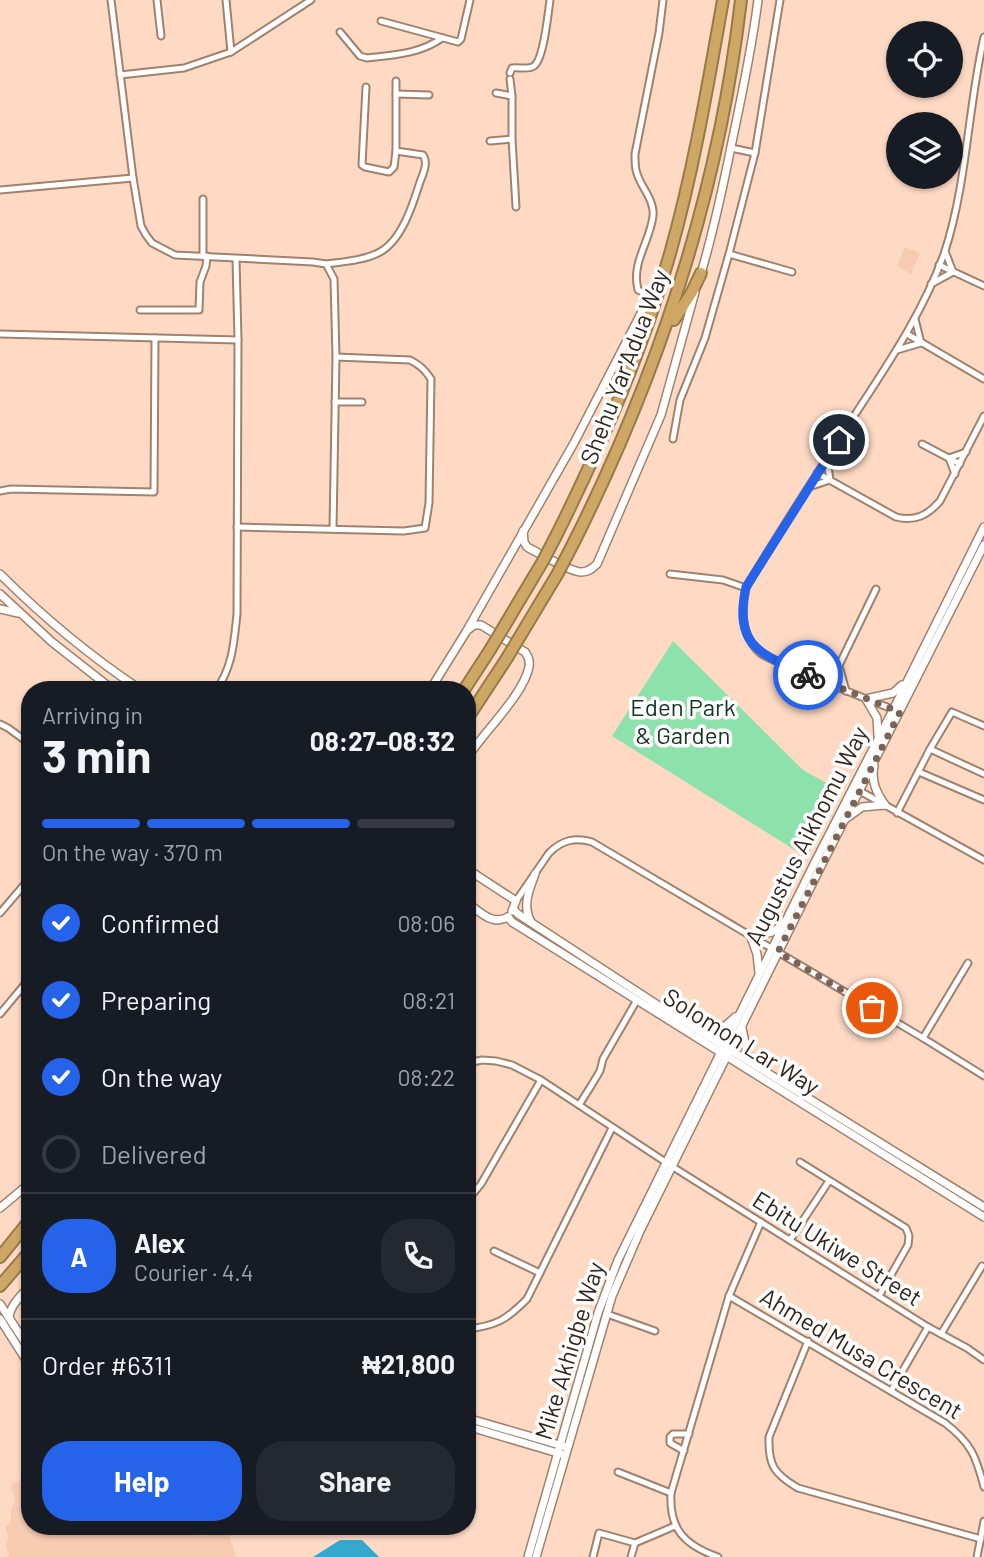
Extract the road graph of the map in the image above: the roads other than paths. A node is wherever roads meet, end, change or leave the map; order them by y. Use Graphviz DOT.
graph roads {
  1 [pos="111,0"];
  2 [pos="157,0"];
  3 [pos="226,0"];
  4 [pos="311,0"];
  5 [pos="470,0"];
  6 [pos="550,0"];
  7 [pos="663,0"];
  8 [pos="723,0"];
  9 [pos="741,0"];
  10 [pos="758,0"];
  11 [pos="780,0"];
  12 [pos="381,21"];
  13 [pos="340,32"];
  14 [pos="161,36"];
  15 [pos="984,37"];
  16 [pos="442,38"];
  17 [pos="231,52"];
  18 [pos="120,75"];
  19 [pos="396,80"];
  20 [pos="366,87"];
  21 [pos="496,93"];
  22 [pos="396,94"];
  23 [pos="429,95"];
  24 [pos="512,96"];
  25 [pos="512,139"];
  26 [pos="490,141"];
  27 [pos="731,148"];
  28 [pos="396,151"];
  29 [pos="755,153"];
  30 [pos="133,178"];
  31 [pos="0,190"];
  32 [pos="204,199"];
  33 [pos="516,207"];
  34 [pos="945,251"];
  35 [pos="671,252"];
  36 [pos="729,254"];
  37 [pos="205,256"];
  38 [pos="236,259"];
  39 [pos="326,264"];
  40 [pos="939,265"];
  41 [pos="792,272"];
  42 [pos="953,272"];
  43 [pos="701,273"];
  44 [pos="931,284"];
  45 [pos="984,286"];
  46 [pos="650,296"];
  47 [pos="140,310"];
  48 [pos="914,319"];
  49 [pos="0,334"];
  50 [pos="907,334"];
  51 [pos="155,338"];
  52 [pos="238,340"];
  53 [pos="921,343"];
  54 [pos="659,347"];
  55 [pos="897,350"];
  56 [pos="336,357"];
  57 [pos="984,379"];
  58 [pos="335,402"];
  59 [pos="362,402"];
  60 [pos="984,416"];
  61 [pos="673,439"];
  62 [pos="922,444"];
  63 [pos="966,452"];
  64 [pos="949,458"];
  65 [pos="827,459"];
  66 [pos="960,464"];
  67 [pos="817,473"];
  68 [pos="955,474"];
  69 [pos="830,480"];
  70 [pos="808,486"];
  71 [pos="0,491"];
  72 [pos="237,527"];
  73 [pos="984,527"];
  74 [pos="333,528"];
  75 [pos="523,531"];
  76 [pos="984,545"];
  77 [pos="0,573"];
  78 [pos="670,574"];
  79 [pos="8,581"];
  80 [pos="746,587"];
  81 [pos="0,589"];
  82 [pos="876,589"];
  83 [pos="0,594"];
  84 [pos="0,609"];
  85 [pos="19,613"];
  86 [pos="466,632"];
  87 [pos="839,666"];
  88 [pos="909,677"];
  89 [pos="814,678"];
  90 [pos="102,681"];
  91 [pos="128,681"];
  92 [pos="221,681"];
  93 [pos="436,681"];
  94 [pos="470,681"];
  95 [pos="490,684"];
  96 [pos="830,684"];
  97 [pos="846,691"];
  98 [pos="866,699"];
  99 [pos="476,705"];
  100 [pos="476,710"];
  101 [pos="896,711"];
  102 [pos="0,724"];
  103 [pos="984,726"];
  104 [pos="21,737"];
  105 [pos="878,739"];
  106 [pos="476,746"];
  107 [pos="930,749"];
  108 [pos="874,761"];
  109 [pos="919,772"];
  110 [pos="984,774"];
  111 [pos="856,789"];
  112 [pos="984,800"];
  113 [pos="884,804"];
  114 [pos="897,813"];
  115 [pos="844,821"];
  116 [pos="984,860"];
  117 [pos="535,874"];
  118 [pos="476,875"];
  119 [pos="21,888"];
  120 [pos="476,908"];
  121 [pos="516,908"];
  122 [pos="0,912"];
  123 [pos="510,920"];
  124 [pos="532,923"];
  125 [pos="783,925"];
  126 [pos="751,937"];
  127 [pos="775,951"];
  128 [pos="968,963"];
  129 [pos="759,974"];
  130 [pos="21,989"];
  131 [pos="637,1000"];
  132 [pos="744,1005"];
  133 [pos="0,1014"];
  134 [pos="742,1027"];
  135 [pos="705,1038"];
  136 [pos="923,1038"];
  137 [pos="726,1051"];
  138 [pos="476,1061"];
  139 [pos="714,1065"];
  140 [pos="750,1066"];
  141 [pos="719,1074"];
  142 [pos="984,1076"];
  143 [pos="541,1080"];
  144 [pos="579,1105"];
  145 [pos="611,1128"];
  146 [pos="800,1162"];
  147 [pos="670,1165"];
  148 [pos="829,1181"];
  149 [pos="21,1190"];
  150 [pos="476,1190"];
  151 [pos="984,1207"];
  152 [pos="0,1208"];
  153 [pos="984,1217"];
  154 [pos="761,1222"];
  155 [pos="21,1230"];
  156 [pos="790,1240"];
  157 [pos="494,1251"];
  158 [pos="0,1257"];
  159 [pos="21,1261"];
  160 [pos="982,1266"];
  161 [pos="540,1273"];
  162 [pos="0,1286"];
  163 [pos="21,1296"];
  164 [pos="729,1296"];
  165 [pos="879,1296"];
  166 [pos="13,1304"];
  167 [pos="1,1308"];
  168 [pos="607,1314"];
  169 [pos="9,1319"];
  170 [pos="0,1320"];
  171 [pos="928,1327"];
  172 [pos="476,1328"];
  173 [pos="655,1331"];
  174 [pos="941,1334"];
  175 [pos="21,1337"];
  176 [pos="808,1341"];
  177 [pos="21,1352"];
  178 [pos="984,1360"];
  179 [pos="891,1391"];
  180 [pos="476,1421"];
  181 [pos="476,1428"];
  182 [pos="689,1434"];
  183 [pos="563,1450"];
  184 [pos="684,1451"];
  185 [pos="618,1472"];
  186 [pos="984,1487"];
  187 [pos="671,1493"];
  188 [pos="984,1521"];
  189 [pos="675,1526"];
  190 [pos="981,1539"];
  191 [pos="635,1543"];
  192 [pos="528,1557"];
  193 [pos="536,1557"];
  194 [pos="593,1557"];
  195 [pos="631,1557"];
  196 [pos="718,1557"];
  197 [pos="977,1557"];
  1 -- 18 [label="street"];
  2 -- 14 [label="street"];
  3 -- 17 [label="street"];
  4 -- 17 [label="street"];
  5 -- 16 [label="street"];
  6 -- 24 [label="street"];
  7 -- 46 [label="street"];
  8 -- 35 [label="highway, Shehu Yar'Adua Way"];
  9 -- 54 [label="highway, Shehu Yar'Adua Way"];
  10 -- 27 [label="street"];
  11 -- 29 [label="street"];
  12 -- 16 [label="street"];
  13 -- 16 [label="street"];
  15 -- 34 [label="street"];
  17 -- 18 [label="street"];
  18 -- 30 [label="street"];
  19 -- 22 [label="street"];
  20 -- 28 [label="street"];
  21 -- 24 [label="street"];
  22 -- 23 [label="street"];
  22 -- 28 [label="street"];
  24 -- 25 [label="street"];
  25 -- 26 [label="street"];
  25 -- 33 [label="street"];
  27 -- 29 [label="street"];
  27 -- 43 [label="street"];
  28 -- 39 [label="street"];
  29 -- 36 [label="street"];
  30 -- 31 [label="street"];
  30 -- 37 [label="street"];
  32 -- 37 [label="street"];
  34 -- 40 [label="street"];
  34 -- 42 [label="street"];
  35 -- 46 [label="highway"];
  35 -- 94 [label="highway, Shehu Yar'Adua Way, bridge"];
  36 -- 41 [label="street"];
  36 -- 61 [label="street"];
  37 -- 38 [label="street"];
  37 -- 47 [label="street"];
  38 -- 39 [label="street"];
  38 -- 52 [label="street"];
  39 -- 56 [label="street"];
  40 -- 42 [label="street"];
  40 -- 44 [label="street"];
  42 -- 44 [label="street"];
  42 -- 45 [label="street"];
  43 -- 54 [label="highway"];
  43 -- 75 [label="street"];
  44 -- 48 [label="street"];
  46 -- 75 [label="street"];
  48 -- 50 [label="street"];
  48 -- 53 [label="street"];
  49 -- 51 [label="street"];
  50 -- 53 [label="street"];
  50 -- 55 [label="street"];
  51 -- 52 [label="street"];
  51 -- 71 [label="street"];
  52 -- 72 [label="street"];
  53 -- 55 [label="street"];
  53 -- 57 [label="street"];
  54 -- 95 [label="highway, Shehu Yar'Adua Way, bridge"];
  55 -- 65 [label="street"];
  56 -- 58 [label="street"];
  56 -- 74 [label="street"];
  58 -- 59 [label="street"];
  58 -- 74 [label="street"];
  60 -- 63 [label="street"];
  62 -- 64 [label="street"];
  63 -- 64 [label="street"];
  63 -- 66 [label="street"];
  64 -- 66 [label="street"];
  64 -- 68 [label="street"];
  65 -- 67 [label="street"];
  65 -- 69 [label="street"];
  66 -- 68 [label="street"];
  67 -- 69 [label="street"];
  67 -- 70 [label="street"];
  68 -- 69 [label="street"];
  69 -- 70 [label="street"];
  70 -- 80 [label="street"];
  72 -- 74 [label="street"];
  72 -- 92 [label="street"];
  73 -- 88 [label="street, Augustus Aikhomu Way"];
  75 -- 86 [label="street"];
  76 -- 101 [label="street, Augustus Aikhomu Way"];
  77 -- 79 [label="street"];
  78 -- 80 [label="street"];
  79 -- 81 [label="street"];
  79 -- 91 [label="street"];
  80 -- 89 [label="street"];
  82 -- 87 [label="street"];
  83 -- 85 [label="street"];
  84 -- 85 [label="street"];
  85 -- 90 [label="street"];
  86 -- 93 [label="street"];
  86 -- 106 [label="street"];
  87 -- 89 [label="street"];
  87 -- 96 [label="street"];
  87 -- 97 [label="street"];
  88 -- 98 [label="street"];
  88 -- 101 [label="street, Augustus Aikhomu Way"];
  89 -- 96 [label="street"];
  95 -- 99 [label="highway, Shehu Yar'Adua Way"];
  95 -- 100 [label="highway"];
  96 -- 97 [label="street"];
  97 -- 98 [label="street"];
  98 -- 101 [label="street"];
  98 -- 105 [label="street"];
  101 -- 105 [label="street, Augustus Aikhomu Way"];
  101 -- 108 [label="street, Augustus Aikhomu Way"];
  102 -- 104 [label="street"];
  103 -- 107 [label="street"];
  105 -- 111 [label="street, Augustus Aikhomu Way"];
  107 -- 109 [label="street"];
  107 -- 110 [label="street"];
  108 -- 111 [label="street, Augustus Aikhomu Way"];
  108 -- 113 [label="street"];
  109 -- 112 [label="street"];
  109 -- 114 [label="street"];
  111 -- 113 [label="street"];
  111 -- 115 [label="street, Augustus Aikhomu Way"];
  111 -- 125 [label="street, Augustus Aikhomu Way"];
  113 -- 114 [label="street"];
  113 -- 115 [label="street"];
  114 -- 116 [label="street"];
  115 -- 127 [label="street, Augustus Aikhomu Way"];
  117 -- 121 [label="street"];
  117 -- 124 [label="street"];
  117 -- 126 [label="street"];
  118 -- 121 [label="street, Solomon Lar Way"];
  119 -- 122 [label="street"];
  120 -- 123 [label="street, Solomon Lar Way"];
  121 -- 123 [label="street"];
  121 -- 124 [label="street, Solomon Lar Way"];
  123 -- 131 [label="street, Solomon Lar Way"];
  124 -- 135 [label="street, Solomon Lar Way"];
  125 -- 126 [label="street"];
  125 -- 127 [label="street, Augustus Aikhomu Way"];
  126 -- 127 [label="street"];
  126 -- 129 [label="street"];
  127 -- 129 [label="street, Augustus Aikhomu Way"];
  127 -- 134 [label="street, Augustus Aikhomu Way"];
  127 -- 136 [label="street"];
  128 -- 136 [label="street"];
  129 -- 132 [label="street, Augustus Aikhomu Way"];
  130 -- 133 [label="street"];
  131 -- 135 [label="street, Solomon Lar Way"];
  131 -- 144 [label="street"];
  132 -- 135 [label="street"];
  132 -- 137 [label="street, Augustus Aikhomu Way"];
  134 -- 137 [label="street, Augustus Aikhomu Way"];
  134 -- 140 [label="street"];
  135 -- 137 [label="street, Solomon Lar Way"];
  135 -- 139 [label="street"];
  136 -- 142 [label="street"];
  137 -- 139 [label="street, Augustus Aikhomu Way"];
  137 -- 140 [label="street, Solomon Lar Way"];
  137 -- 141 [label="street, Augustus Aikhomu Way"];
  138 -- 143 [label="street, Ebitu Ukiwe Street"];
  139 -- 147 [label="street, Augustus Aikhomu Way"];
  140 -- 141 [label="street"];
  140 -- 151 [label="street, Solomon Lar Way"];
  140 -- 153 [label="street, Solomon Lar Way"];
  141 -- 147 [label="street, Augustus Aikhomu Way"];
  143 -- 144 [label="street, Ebitu Ukiwe Street"];
  143 -- 150 [label="street"];
  144 -- 145 [label="street, Ebitu Ukiwe Street"];
  145 -- 147 [label="street, Ebitu Ukiwe Street"];
  145 -- 161 [label="street"];
  146 -- 148 [label="street"];
  147 -- 154 [label="street, Ebitu Ukiwe Street"];
  147 -- 168 [label="street, Mike Akhigbe Way"];
  147 -- 183 [label="street, Mike Akhigbe Way"];
  148 -- 156 [label="street"];
  148 -- 165 [label="street"];
  149 -- 152 [label="street"];
  154 -- 156 [label="street, Ebitu Ukiwe Street"];
  154 -- 164 [label="street"];
  155 -- 158 [label="highway"];
  156 -- 165 [label="street, Ebitu Ukiwe Street"];
  157 -- 161 [label="street"];
  159 -- 162 [label="highway"];
  160 -- 174 [label="street"];
  161 -- 172 [label="street"];
  163 -- 166 [label="street"];
  164 -- 176 [label="street, Ahmed Musa Crescent"];
  164 -- 182 [label="street"];
  165 -- 171 [label="street, Ebitu Ukiwe Street"];
  166 -- 167 [label="street"];
  166 -- 169 [label="street"];
  167 -- 169 [label="street"];
  168 -- 173 [label="street"];
  168 -- 183 [label="street, Mike Akhigbe Way"];
  169 -- 175 [label="street"];
  170 -- 177 [label="street"];
  171 -- 174 [label="street, Ebitu Ukiwe Street"];
  171 -- 179 [label="street"];
  174 -- 178 [label="street, Ebitu Ukiwe Street"];
  176 -- 179 [label="street, Ahmed Musa Crescent"];
  176 -- 190 [label="street"];
  179 -- 186 [label="street, Ahmed Musa Crescent"];
  180 -- 183 [label="street"];
  181 -- 183 [label="street"];
  182 -- 184 [label="street"];
  182 -- 184 [label="street"];
  183 -- 192 [label="street, Mike Akhigbe Way"];
  183 -- 193 [label="street, Mike Akhigbe Way"];
  184 -- 187 [label="street"];
  185 -- 187 [label="street"];
  187 -- 189 [label="street"];
  188 -- 190 [label="street"];
  189 -- 191 [label="street"];
  189 -- 196 [label="street"];
  190 -- 197 [label="street"];
  191 -- 194 [label="street"];
  191 -- 195 [label="street"];
}
